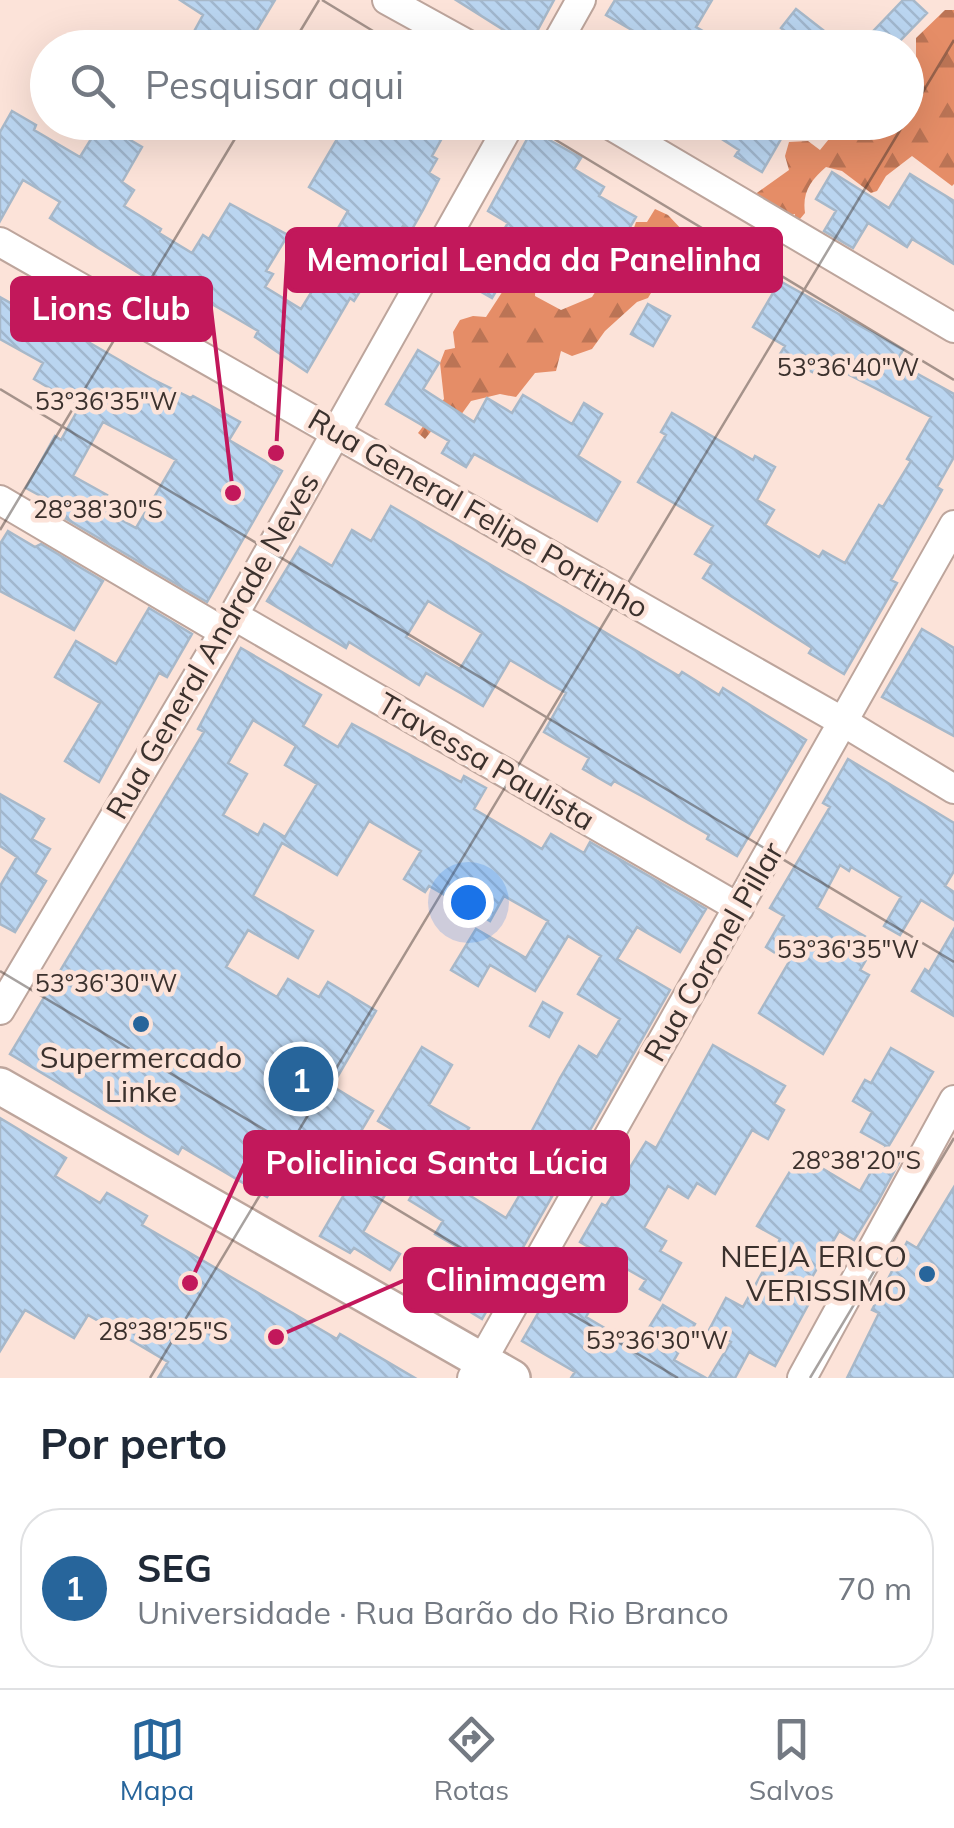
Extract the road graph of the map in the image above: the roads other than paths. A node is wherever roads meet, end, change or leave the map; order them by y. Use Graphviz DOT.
graph roads {
  1 [pos="387,0"];
  2 [pos="581,0"];
  3 [pos="441,30"];
  4 [pos="564,30"];
  5 [pos="501,140"];
  6 [pos="635,140"];
  7 [pos="0,242"];
  8 [pos="954,328"];
  9 [pos="334,432"];
  10 [pos="0,500"];
  11 [pos="954,525"];
  12 [pos="229,623"];
  13 [pos="845,723"];
  14 [pos="954,789"];
  15 [pos="739,908"];
  16 [pos="0,1010"];
  17 [pos="0,1086"];
  18 [pos="954,1100"];
  19 [pos="489,1372"];
  20 [pos="802,1378"];
  1 -- 3 [label="street"];
  2 -- 4 [label="street"];
  5 -- 9 [label="street, Rua General Andrade Neves"];
  6 -- 8 [label="street"];
  7 -- 9 [label="street, Rua General Felipe Portinho"];
  9 -- 12 [label="street, Rua General Andrade Neves"];
  9 -- 13 [label="street, Rua General Felipe Portinho"];
  10 -- 12 [label="street, Travessa Paulista"];
  11 -- 13 [label="street, Rua Coronel Pillar"];
  12 -- 15 [label="street, Travessa Paulista"];
  12 -- 16 [label="street, Rua General Andrade Neves"];
  13 -- 14 [label="street, Rua General Felipe Portinho"];
  13 -- 15 [label="street, Rua Coronel Pillar"];
  15 -- 19 [label="street, Rua Coronel Pillar"];
  17 -- 19 [label="main road"];
  18 -- 20 [label="street"];
}
